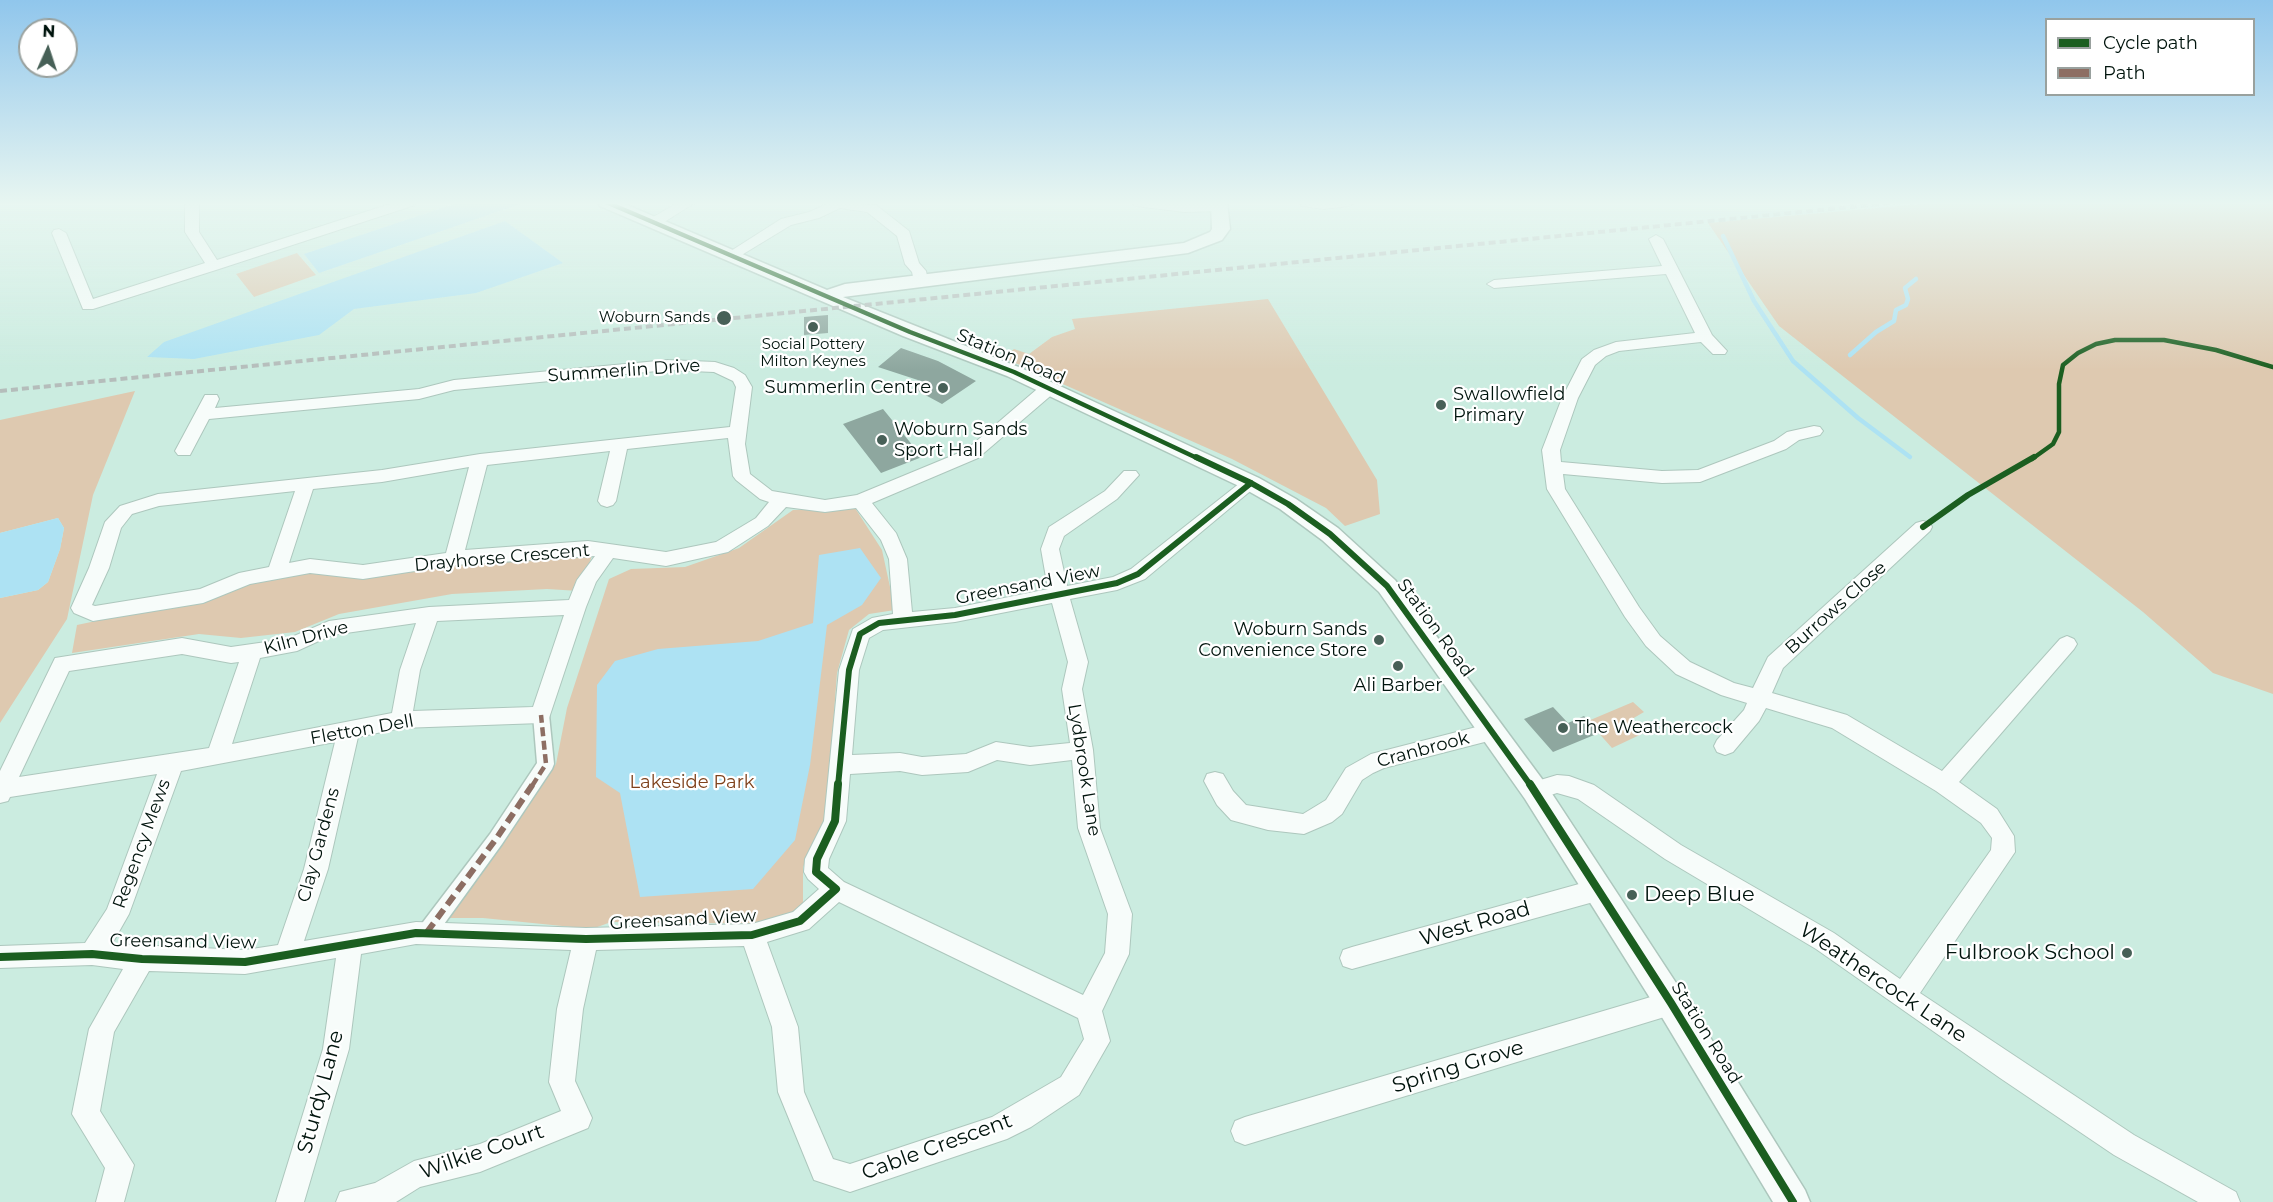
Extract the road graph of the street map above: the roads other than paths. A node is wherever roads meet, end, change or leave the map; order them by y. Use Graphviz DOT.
graph roads {
  1 [pos="69,258"];
  2 [pos="209,258"];
  3 [pos="238,258"];
  4 [pos="735,258"];
  5 [pos="910,258"];
  6 [pos="1106,258"];
  7 [pos="1666,258"];
  8 [pos="214,266"];
  9 [pos="1672,270"];
  10 [pos="921,281"];
  11 [pos="1494,284"];
  12 [pos="837,300"];
  13 [pos="1705,337"];
  14 [pos="1719,351"];
  15 [pos="1049,388"];
  16 [pos="211,399"];
  17 [pos="203,414"];
  18 [pos="1814,431"];
  19 [pos="737,432"];
  20 [pos="620,444"];
  21 [pos="184,451"];
  22 [pos="480,460"];
  23 [pos="1552,467"];
  24 [pos="1130,475"];
  25 [pos="1251,483"];
  26 [pos="306,485"];
  27 [pos="782,500"];
  28 [pos="607,501"];
  29 [pos="861,501"];
  30 [pos="1923,527"];
  31 [pos="608,551"];
  32 [pos="454,558"];
  33 [pos="277,571"];
  34 [pos="1059,595"];
  35 [pos="576,607"];
  36 [pos="429,614"];
  37 [pos="903,621"];
  38 [pos="2067,644"];
  39 [pos="252,652"];
  40 [pos="1759,696"];
  41 [pos="541,715"];
  42 [pos="400,720"];
  43 [pos="348,732"];
  44 [pos="1492,732"];
  45 [pos="1725,746"];
  46 [pos="1082,750"];
  47 [pos="217,756"];
  48 [pos="172,764"];
  49 [pos="842,765"];
  50 [pos="1215,781"];
  51 [pos="1944,784"];
  52 [pos="1535,791"];
  53 [pos="1,792"];
  54 [pos="836,889"];
  55 [pos="1598,890"];
  56 [pos="427,932"];
  57 [pos="752,935"];
  58 [pos="586,939"];
  59 [pos="350,945"];
  60 [pos="92,954"];
  61 [pos="286,956"];
  62 [pos="0,957"];
  63 [pos="1352,958"];
  64 [pos="142,959"];
  65 [pos="1904,995"];
  66 [pos="1671,1003"];
  67 [pos="1089,1010"];
  68 [pos="1245,1131"];
  69 [pos="110,1202"];
  70 [pos="290,1202"];
  71 [pos="350,1202"];
  72 [pos="1793,1202"];
  73 [pos="2226,1202"];
  1 -- 8 [label="street"];
  2 -- 8 [label="street"];
  3 -- 8 [label="street"];
  4 -- 12 [label="street, Station Road"];
  5 -- 10 [label="street"];
  6 -- 10 [label="street"];
  7 -- 9 [label="street"];
  9 -- 11 [label="street"];
  9 -- 13 [label="street"];
  10 -- 12 [label="street"];
  12 -- 15 [label="street, Station Road"];
  13 -- 14 [label="street"];
  13 -- 23 [label="street"];
  15 -- 25 [label="street, Station Road"];
  15 -- 29 [label="street, Summerlin Drive"];
  16 -- 17 [label="street"];
  17 -- 19 [label="street, Summerlin Drive"];
  17 -- 21 [label="street"];
  18 -- 23 [label="street"];
  19 -- 20 [label="street, Drayhorse Crescent"];
  19 -- 27 [label="street, Summerlin Drive"];
  20 -- 22 [label="street, Drayhorse Crescent"];
  20 -- 28 [label="street"];
  22 -- 26 [label="street, Drayhorse Crescent"];
  22 -- 32 [label="street"];
  23 -- 40 [label="street"];
  24 -- 34 [label="street, Lydbrook Lane"];
  25 -- 34 [label="street, Greensand View"];
  25 -- 44 [label="street, Station Road"];
  26 -- 33 [label="street"];
  26 -- 33 [label="street, Drayhorse Crescent"];
  27 -- 29 [label="street, Summerlin Drive"];
  27 -- 31 [label="street, Drayhorse Crescent"];
  29 -- 37 [label="street"];
  30 -- 40 [label="street, Burrows Close"];
  31 -- 32 [label="street, Drayhorse Crescent"];
  31 -- 35 [label="street"];
  32 -- 33 [label="street, Drayhorse Crescent"];
  34 -- 37 [label="street, Greensand View"];
  34 -- 46 [label="street, Lydbrook Lane"];
  35 -- 36 [label="street, Kiln Drive"];
  35 -- 41 [label="street"];
  36 -- 39 [label="street, Kiln Drive"];
  36 -- 42 [label="street"];
  37 -- 49 [label="street, Greensand View"];
  38 -- 51 [label="street"];
  39 -- 47 [label="street"];
  39 -- 53 [label="street, Kiln Drive"];
  40 -- 45 [label="street, Burrows Close"];
  40 -- 51 [label="street"];
  41 -- 42 [label="street, Fletton Dell"];
  41 -- 56 [label="street"];
  42 -- 43 [label="street, Fletton Dell"];
  43 -- 47 [label="street, Fletton Dell"];
  43 -- 61 [label="street, Clay Gardens"];
  44 -- 50 [label="street, Cranbrook"];
  44 -- 52 [label="street, Station Road"];
  46 -- 49 [label="street"];
  46 -- 67 [label="street, Lydbrook Lane"];
  47 -- 48 [label="street, Fletton Dell"];
  48 -- 53 [label="street, Fletton Dell"];
  48 -- 60 [label="street, Regency Mews"];
  49 -- 54 [label="street, Greensand View"];
  51 -- 65 [label="street"];
  52 -- 55 [label="street, Station Road"];
  52 -- 65 [label="street, Weathercock Lane"];
  54 -- 57 [label="street, Greensand View"];
  54 -- 67 [label="street"];
  55 -- 63 [label="street, West Road"];
  55 -- 66 [label="street, Station Road"];
  56 -- 58 [label="street, Greensand View"];
  56 -- 59 [label="street, Greensand View"];
  57 -- 58 [label="street, Greensand View"];
  57 -- 67 [label="street, Cable Crescent"];
  58 -- 71 [label="street, Wilkie Court"];
  59 -- 61 [label="street, Greensand View"];
  59 -- 70 [label="street, Sturdy Lane"];
  60 -- 62 [label="street, Greensand View"];
  60 -- 64 [label="street, Greensand View"];
  61 -- 64 [label="street, Greensand View"];
  64 -- 69 [label="street"];
  65 -- 73 [label="street, Weathercock Lane"];
  66 -- 68 [label="street, Spring Grove"];
  66 -- 72 [label="street, Station Road"];
}
